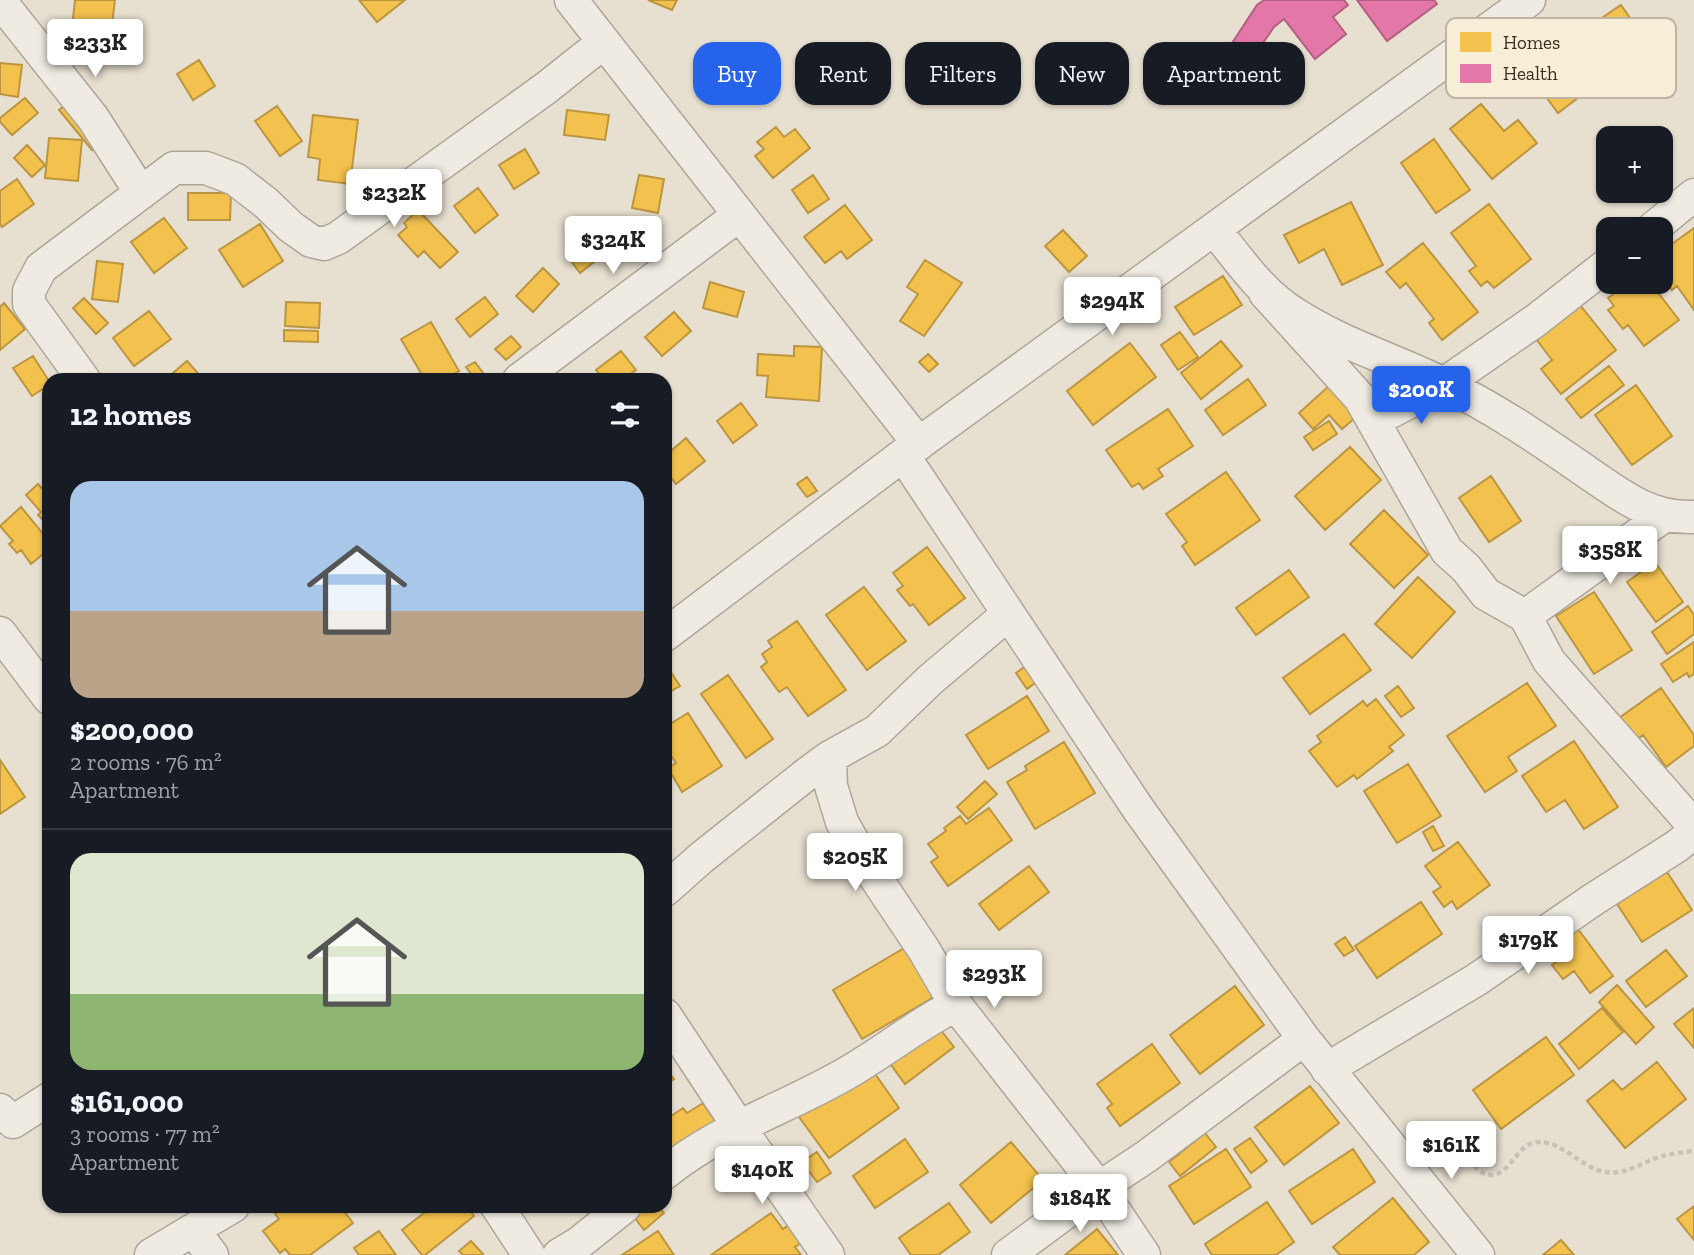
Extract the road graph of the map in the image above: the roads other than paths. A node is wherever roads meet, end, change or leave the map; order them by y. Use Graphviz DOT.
graph roads {
  1 [pos="571,0"];
  2 [pos="1529,0"];
  3 [pos="0,1"];
  4 [pos="1504,18"];
  5 [pos="604,42"];
  6 [pos="1446,61"];
  7 [pos="141,193"];
  8 [pos="1694,195"];
  9 [pos="739,215"];
  10 [pos="1667,217"];
  11 [pos="1215,230"];
  12 [pos="1596,273"];
  13 [pos="1265,292"];
  14 [pos="79,373"];
  15 [pos="528,373"];
  16 [pos="1444,384"];
  17 [pos="1373,421"];
  18 [pos="911,449"];
  19 [pos="1679,516"];
  20 [pos="1008,614"];
  21 [pos="1525,616"];
  22 [pos="672,630"];
  23 [pos="0,634"];
  24 [pos="42,689"];
  25 [pos="830,757"];
  26 [pos="1694,826"];
  27 [pos="1694,832"];
  28 [pos="672,884"];
  29 [pos="956,1004"];
  30 [pos="672,1025"];
  31 [pos="1304,1039"];
  32 [pos="1327,1069"];
  33 [pos="42,1103"];
  34 [pos="4,1122"];
  35 [pos="739,1127"];
  36 [pos="672,1167"];
  37 [pos="1099,1188"];
  38 [pos="227,1213"];
  39 [pos="501,1213"];
  40 [pos="616,1213"];
  41 [pos="203,1243"];
  42 [pos="151,1255"];
  43 [pos="529,1255"];
  44 [pos="559,1255"];
  45 [pos="828,1255"];
  46 [pos="1008,1255"];
  47 [pos="1144,1255"];
  48 [pos="1478,1255"];
  1 -- 5 [label="street"];
  2 -- 4 [label="street"];
  3 -- 7 [label="street"];
  5 -- 7 [label="street"];
  5 -- 9 [label="street"];
  6 -- 11 [label="street"];
  7 -- 14 [label="street"];
  8 -- 10 [label="street"];
  9 -- 15 [label="street"];
  9 -- 18 [label="street"];
  11 -- 13 [label="street"];
  11 -- 18 [label="street"];
  12 -- 16 [label="street"];
  13 -- 16 [label="street"];
  13 -- 17 [label="street"];
  16 -- 17 [label="street"];
  16 -- 19 [label="street"];
  17 -- 21 [label="street"];
  18 -- 20 [label="street"];
  18 -- 22 [label="street"];
  19 -- 21 [label="street"];
  20 -- 25 [label="street"];
  20 -- 31 [label="street"];
  21 -- 26 [label="street"];
  23 -- 24 [label="street"];
  25 -- 28 [label="street"];
  25 -- 29 [label="street"];
  27 -- 32 [label="street"];
  29 -- 35 [label="street"];
  29 -- 37 [label="street"];
  30 -- 35 [label="street"];
  31 -- 32 [label="street"];
  31 -- 37 [label="street"];
  32 -- 48 [label="street"];
  33 -- 34 [label="street"];
  35 -- 36 [label="street"];
  35 -- 45 [label="street"];
  37 -- 46 [label="street"];
  37 -- 47 [label="street"];
  38 -- 41 [label="street"];
  39 -- 43 [label="street"];
  40 -- 44 [label="street"];
  41 -- 42 [label="street"];
}
